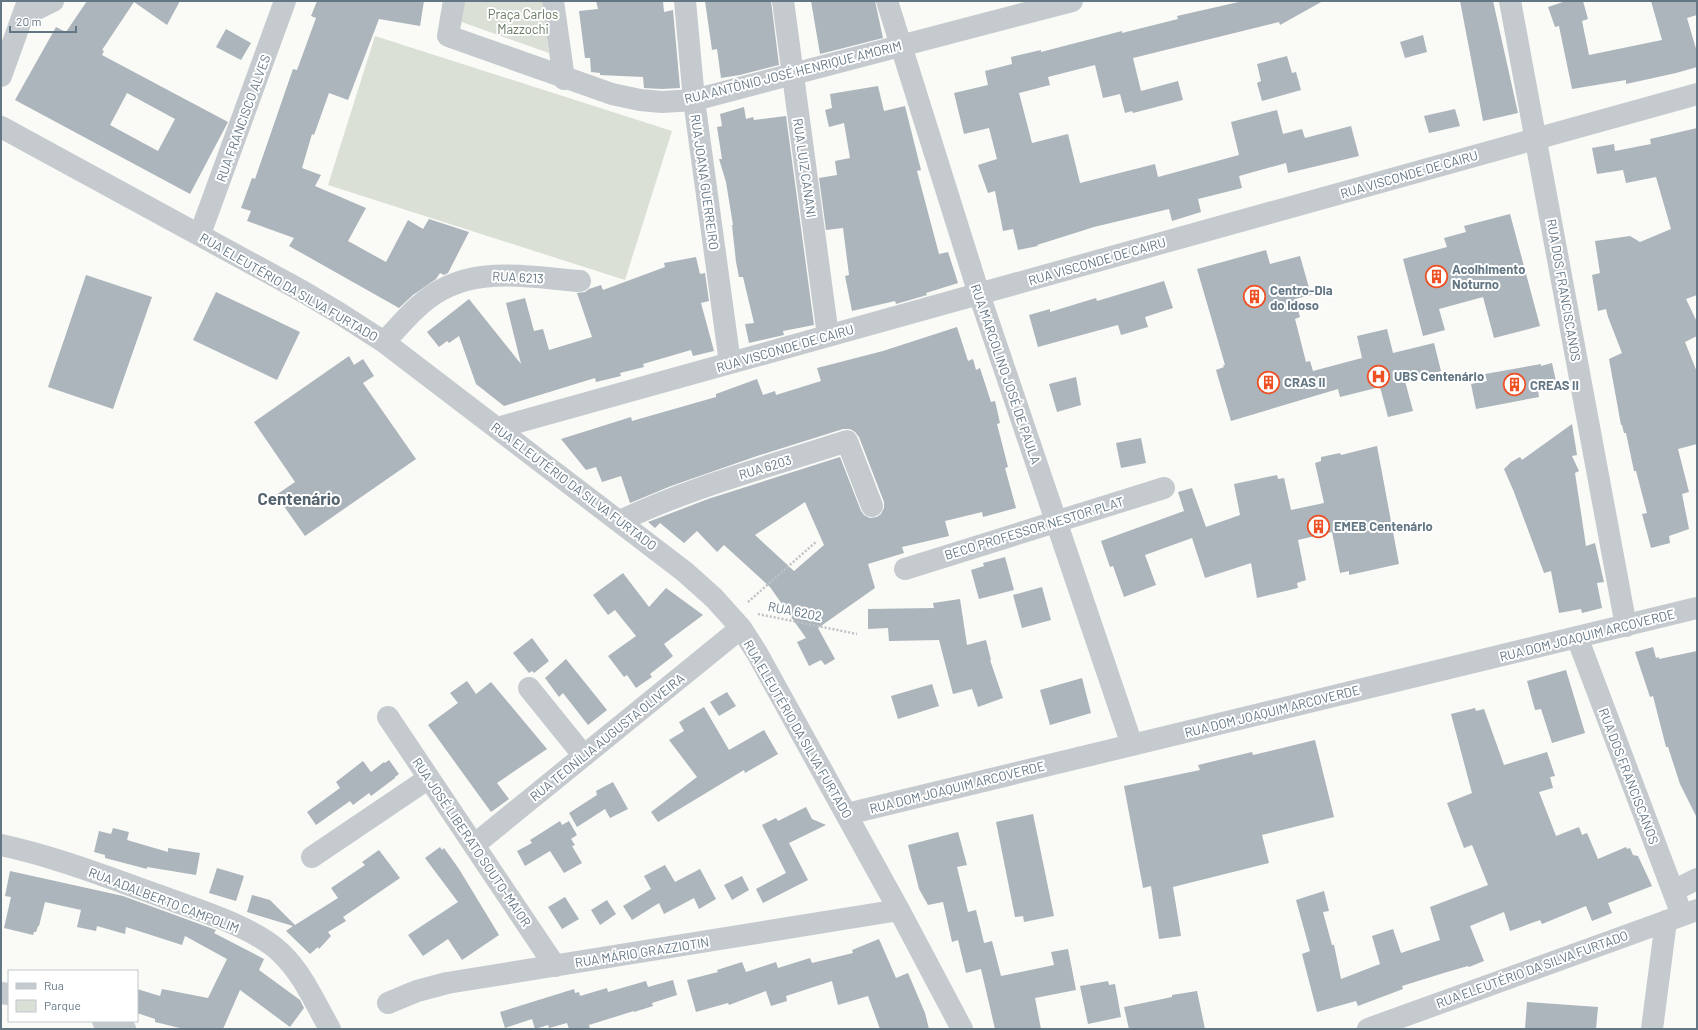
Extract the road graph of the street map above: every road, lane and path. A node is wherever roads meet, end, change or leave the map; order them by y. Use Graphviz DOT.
graph roads {
  1 [pos="53,1"];
  2 [pos="285,1"];
  3 [pos="454,1"];
  4 [pos="553,1"];
  5 [pos="684,1"];
  6 [pos="783,1"];
  7 [pos="887,1"];
  8 [pos="1072,1"];
  9 [pos="1510,1"];
  10 [pos="25,8"];
  11 [pos="901,46"];
  12 [pos="793,74"];
  13 [pos="1,76"];
  14 [pos="564,79"];
  15 [pos="1697,94"];
  16 [pos="694,100"];
  17 [pos="1,126"];
  18 [pos="1536,139"];
  19 [pos="200,234"];
  20 [pos="580,281"];
  21 [pos="979,294"];
  22 [pos="828,336"];
  23 [pos="384,342"];
  24 [pos="730,363"];
  25 [pos="497,428"];
  26 [pos="1164,488"];
  27 [pos="872,506"];
  28 [pos="620,521"];
  29 [pos="1056,522"];
  30 [pos="817,541"];
  31 [pos="905,569"];
  32 [pos="1697,608"];
  33 [pos="744,620"];
  34 [pos="1626,626"];
  35 [pos="856,634"];
  36 [pos="1577,637"];
  37 [pos="529,688"];
  38 [pos="388,717"];
  39 [pos="1132,745"];
  40 [pos="584,756"];
  41 [pos="429,778"];
  42 [pos="847,814"];
  43 [pos="1,845"];
  44 [pos="474,845"];
  45 [pos="312,857"];
  46 [pos="1697,878"];
  47 [pos="1673,891"];
  48 [pos="899,910"];
  49 [pos="1682,915"];
  50 [pos="555,966"];
  51 [pos="388,1002"];
  52 [pos="106,1022"];
  53 [pos="1405,1022"];
  54 [pos="125,1029"];
  55 [pos="330,1029"];
  56 [pos="962,1029"];
  57 [pos="1368,1029"];
  58 [pos="1652,1029"];
  1 -- 10 [label="street"];
  2 -- 19 [label="street, RUA FRANCISCO ALVES"];
  3 -- 14 [label="street, RUA ANTÔNIO JOSÉ HENRIQUE AMORIM"];
  4 -- 14 [label="street"];
  5 -- 16 [label="street, RUA JOANA GUERREIRO"];
  6 -- 12 [label="street, RUA LUIZ CANANI"];
  7 -- 11 [label="street, RUA MARCOLINO JOSÉ DE PAULA"];
  8 -- 11 [label="street, RUA ANTÔNIO JOSÉ HENRIQUE AMORIM"];
  9 -- 18 [label="street, RUA DOS FRANCISCANOS"];
  10 -- 13 [label="street"];
  11 -- 12 [label="street, RUA ANTÔNIO JOSÉ HENRIQUE AMORIM"];
  11 -- 21 [label="street, RUA MARCOLINO JOSÉ DE PAULA"];
  12 -- 16 [label="street, RUA ANTÔNIO JOSÉ HENRIQUE AMORIM"];
  12 -- 22 [label="street, RUA LUIZ CANANI"];
  14 -- 16 [label="street, RUA ANTÔNIO JOSÉ HENRIQUE AMORIM"];
  15 -- 18 [label="street, RUA VISCONDE DE CAIRU"];
  16 -- 24 [label="street, RUA JOANA GUERREIRO"];
  17 -- 19 [label="street, RUA ELEUTÉRIO DA SILVA FURTADO"];
  18 -- 21 [label="street, RUA VISCONDE DE CAIRU"];
  18 -- 34 [label="street, RUA DOS FRANCISCANOS"];
  19 -- 23 [label="street, RUA ELEUTÉRIO DA SILVA FURTADO"];
  20 -- 23 [label="street, RUA 6213"];
  21 -- 22 [label="street, RUA VISCONDE DE CAIRU"];
  21 -- 29 [label="street, RUA MARCOLINO JOSÉ DE PAULA"];
  22 -- 24 [label="street, RUA VISCONDE DE CAIRU"];
  23 -- 25 [label="street, RUA ELEUTÉRIO DA SILVA FURTADO"];
  24 -- 25 [label="street, RUA VISCONDE DE CAIRU"];
  25 -- 28 [label="street, RUA ELEUTÉRIO DA SILVA FURTADO"];
  26 -- 29 [label="street, BECO PROFESSOR NESTOR PLAT"];
  27 -- 28 [label="street, RUA 6203"];
  28 -- 33 [label="street, RUA ELEUTÉRIO DA SILVA FURTADO"];
  29 -- 31 [label="street, BECO PROFESSOR NESTOR PLAT"];
  29 -- 39 [label="street, RUA MARCOLINO JOSÉ DE PAULA"];
  30 -- 33 [label="path"];
  32 -- 34 [label="street, RUA DOM JOAQUIM ARCOVERDE"];
  33 -- 35 [label="path, RUA 6202"];
  33 -- 40 [label="street, RUA TEONÍLIA AUGUSTA OLIVEIRA"];
  33 -- 42 [label="street, RUA ELEUTÉRIO DA SILVA FURTADO"];
  34 -- 36 [label="street, RUA DOM JOAQUIM ARCOVERDE"];
  36 -- 39 [label="street, RUA DOM JOAQUIM ARCOVERDE"];
  36 -- 47 [label="street, RUA DOS FRANCISCANOS"];
  37 -- 40 [label="street"];
  38 -- 41 [label="street, RUA JOSÉ LIBERATO SOUTO-MAIOR"];
  39 -- 42 [label="street, RUA DOM JOAQUIM ARCOVERDE"];
  40 -- 44 [label="street, RUA TEONÍLIA AUGUSTA OLIVEIRA"];
  41 -- 44 [label="street, RUA JOSÉ LIBERATO SOUTO-MAIOR"];
  41 -- 45 [label="street"];
  42 -- 48 [label="street, RUA ELEUTÉRIO DA SILVA FURTADO"];
  43 -- 55 [label="street, RUA ADALBERTO CAMPOLIM"];
  44 -- 50 [label="street, RUA JOSÉ LIBERATO SOUTO-MAIOR"];
  46 -- 47 [label="street"];
  47 -- 49 [label="street, RUA DOS FRANCISCANOS"];
  48 -- 50 [label="street, RUA MÁRIO GRAZZIOTIN"];
  48 -- 56 [label="street, RUA ELEUTÉRIO DA SILVA FURTADO"];
  49 -- 53 [label="street, RUA ELEUTÉRIO DA SILVA FURTADO"];
  49 -- 58 [label="street, RUA DOS FRANCISCANOS"];
  50 -- 51 [label="street, RUA MÁRIO GRAZZIOTIN"];
  52 -- 54 [label="street"];
  53 -- 57 [label="street, RUA ELEUTÉRIO DA SILVA FURTADO"];
}
